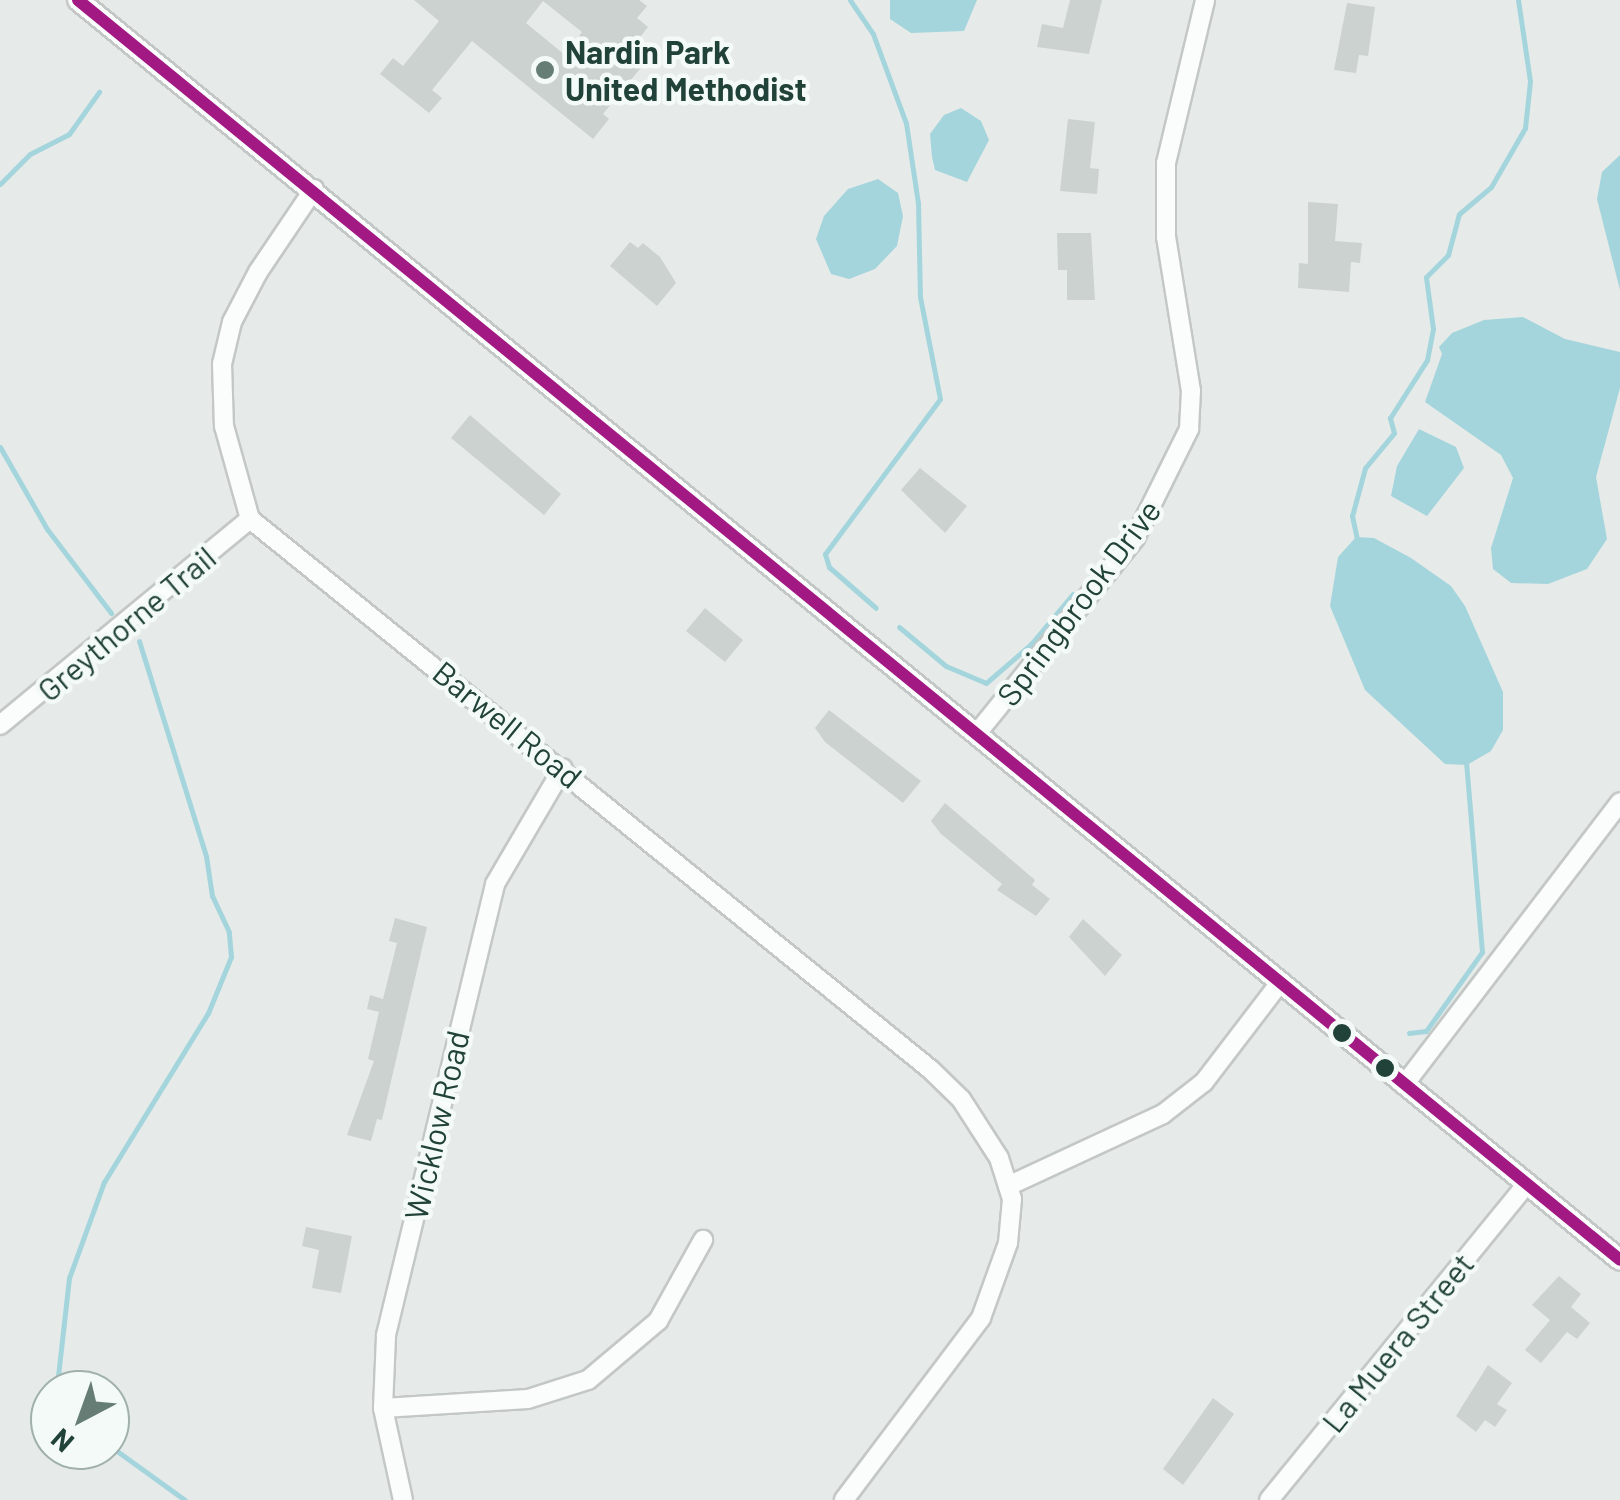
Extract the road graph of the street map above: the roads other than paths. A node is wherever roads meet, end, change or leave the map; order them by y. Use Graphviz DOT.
graph roads {
  1 [pos="78,0"];
  2 [pos="1205,0"];
  3 [pos="314,189"];
  4 [pos="250,519"];
  5 [pos="0,725"];
  6 [pos="978,732"];
  7 [pos="563,768"];
  8 [pos="1620,802"];
  9 [pos="1279,984"];
  10 [pos="1404,1085"];
  11 [pos="1526,1184"];
  12 [pos="1008,1186"];
  13 [pos="704,1240"];
  14 [pos="1620,1260"];
  15 [pos="383,1408"];
  16 [pos="403,1500"];
  17 [pos="844,1500"];
  18 [pos="1269,1500"];
  1 -- 3 [label="street"];
  2 -- 6 [label="street, Springbrook Drive"];
  3 -- 4 [label="street"];
  3 -- 6 [label="street"];
  4 -- 5 [label="street, Greythorne Trail"];
  4 -- 7 [label="street, Barwell Road"];
  6 -- 9 [label="street"];
  7 -- 12 [label="street, Barwell Road"];
  7 -- 15 [label="street, Wicklow Road"];
  8 -- 10 [label="street"];
  9 -- 10 [label="street"];
  9 -- 12 [label="street"];
  10 -- 11 [label="street"];
  11 -- 14 [label="street"];
  11 -- 18 [label="street, La Muera Street"];
  12 -- 17 [label="street"];
  13 -- 15 [label="street"];
  15 -- 16 [label="street, Wicklow Road"];
}
